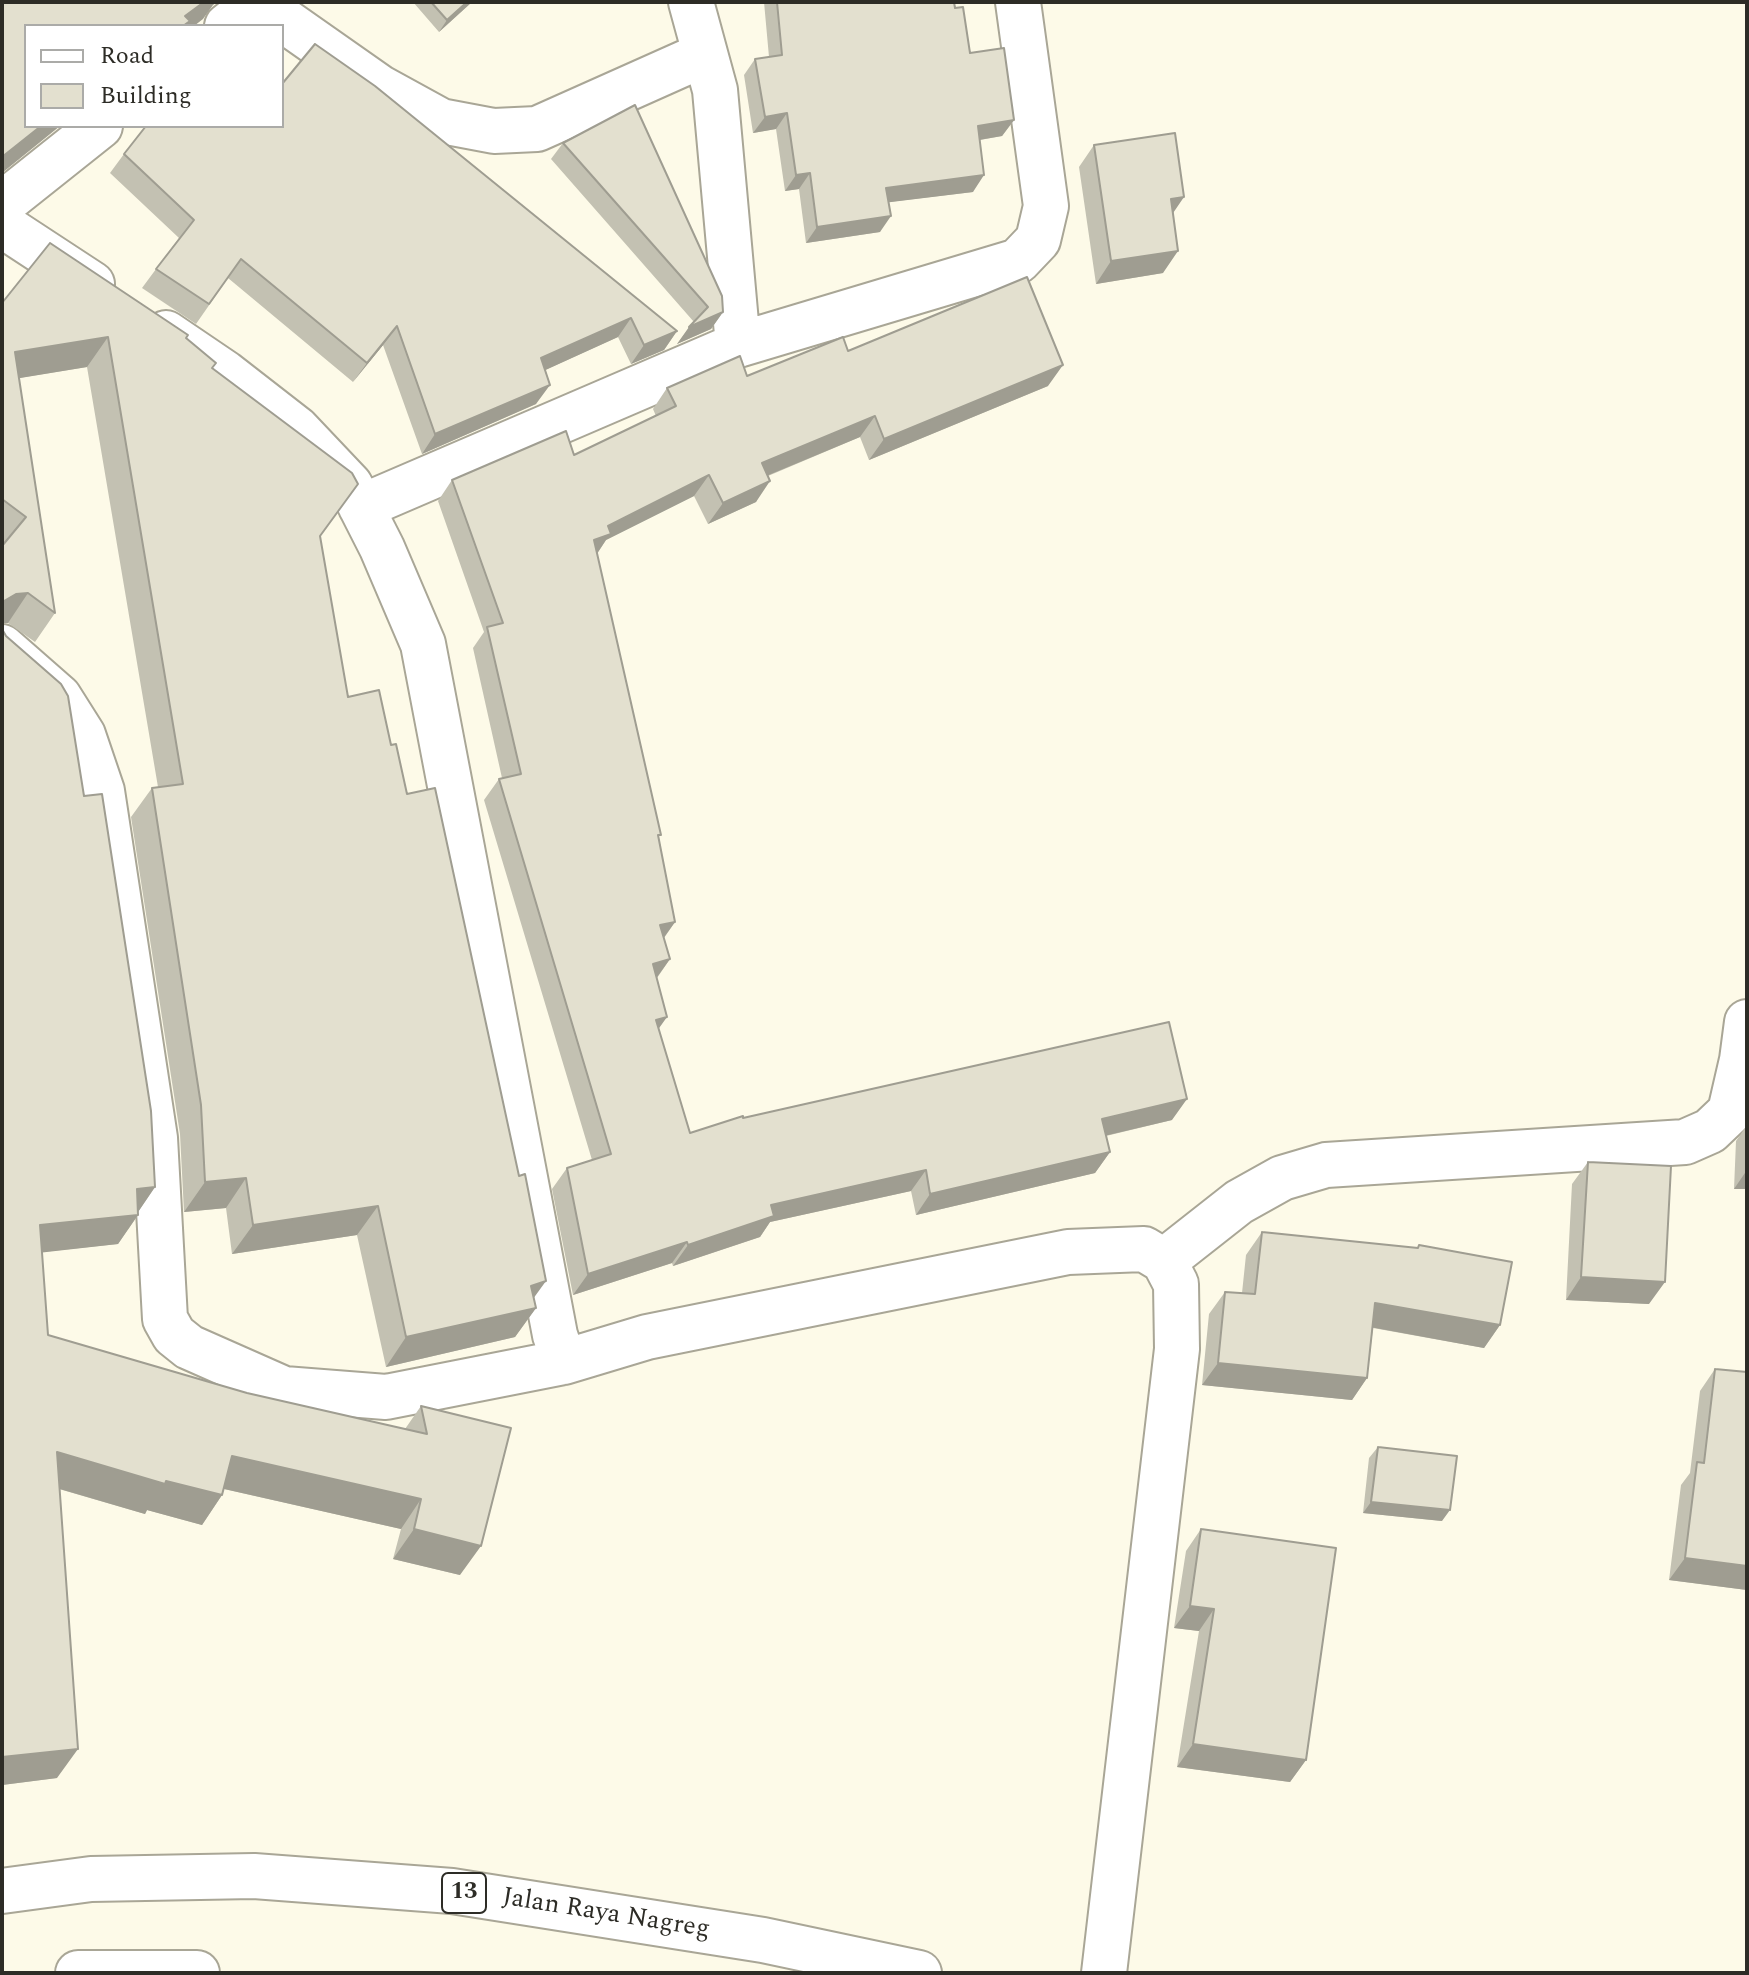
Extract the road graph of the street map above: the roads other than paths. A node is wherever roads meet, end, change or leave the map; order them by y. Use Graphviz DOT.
graph roads {
  1 [pos="258,2"];
  2 [pos="691,2"];
  3 [pos="1018,2"];
  4 [pos="230,24"];
  5 [pos="705,54"];
  6 [pos="97,128"];
  7 [pos="2,204"];
  8 [pos="2,225"];
  9 [pos="738,345"];
  10 [pos="361,507"];
  11 [pos="2,647"];
  12 [pos="1747,1022"];
  13 [pos="1164,1261"];
  14 [pos="564,1362"];
  15 [pos="2,1891"];
  16 [pos="78,1973"];
  17 [pos="197,1973"];
  18 [pos="919,1973"];
  19 [pos="1104,1973"];
  1 -- 4 [label="main road"];
  1 -- 5 [label="main road"];
  2 -- 5 [label="main road"];
  3 -- 9 [label="main road"];
  5 -- 9 [label="main road"];
  6 -- 7 [label="main road"];
  8 -- 10 [label="main road"];
  9 -- 10 [label="main road"];
  10 -- 14 [label="main road"];
  11 -- 14 [label="main road"];
  12 -- 13 [label="main road"];
  13 -- 14 [label="main road"];
  13 -- 19 [label="main road"];
  15 -- 18 [label="main road, Jalan Raya Nagreg / 13"];
  16 -- 17 [label="main road"];
}
